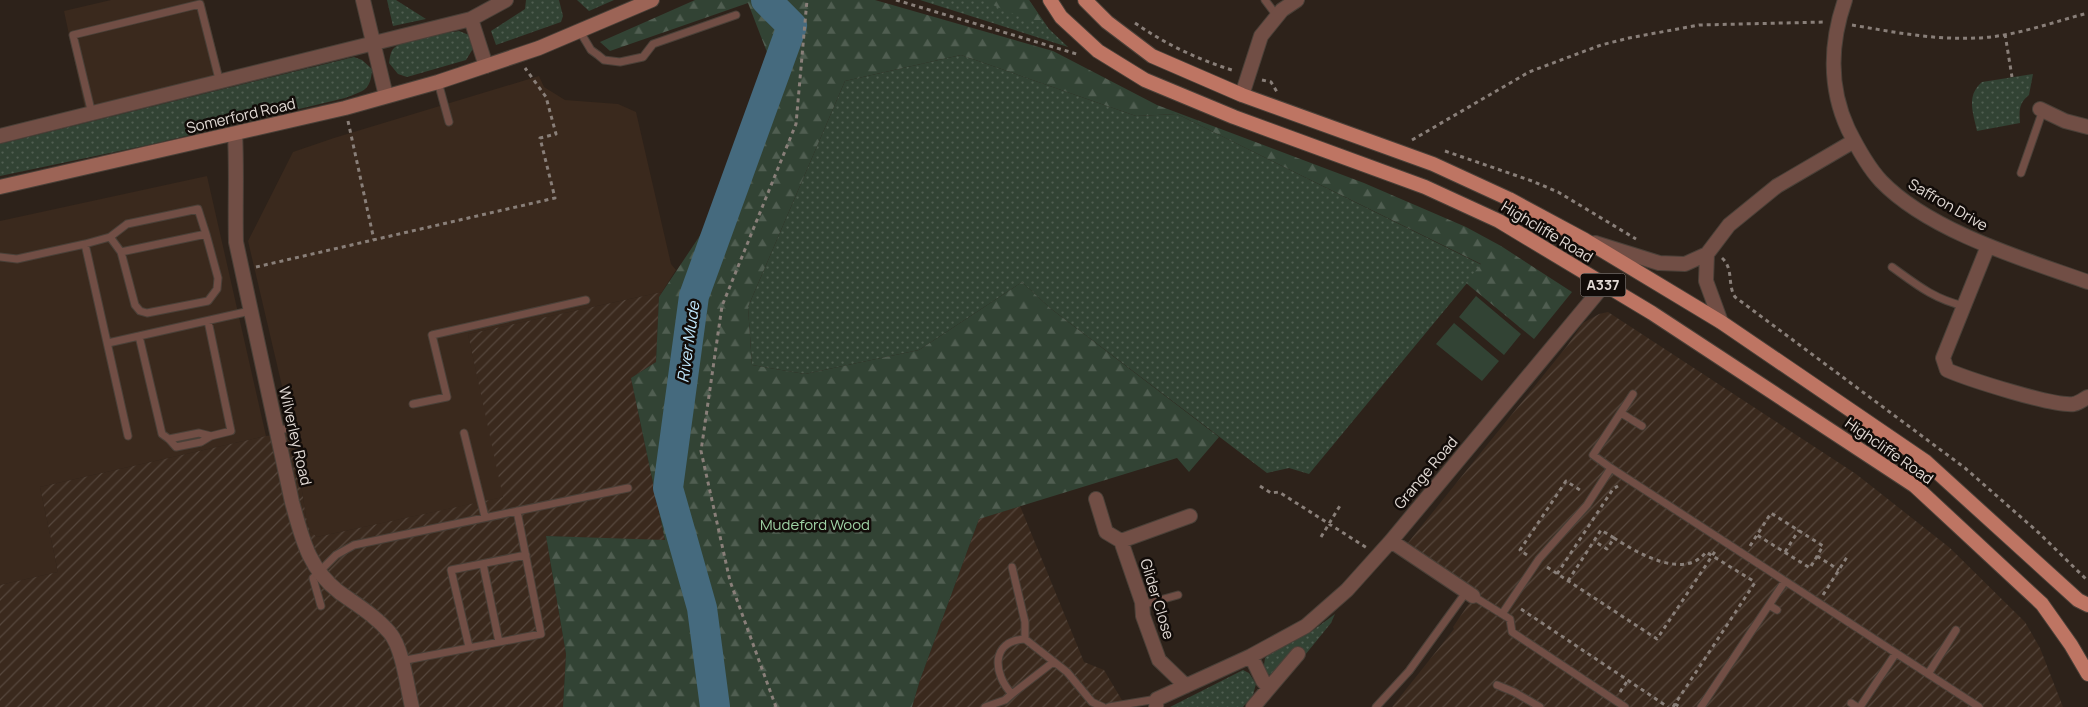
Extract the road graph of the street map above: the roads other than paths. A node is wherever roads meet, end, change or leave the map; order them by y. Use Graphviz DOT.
graph roads {
  1 [pos="363,0"];
  2 [pos="506,0"];
  3 [pos="652,0"];
  4 [pos="1050,0"];
  5 [pos="1085,0"];
  6 [pos="1265,0"];
  7 [pos="1296,0"];
  8 [pos="1846,0"];
  9 [pos="736,15"];
  10 [pos="1277,16"];
  11 [pos="471,19"];
  12 [pos="579,30"];
  13 [pos="373,44"];
  14 [pos="486,66"];
  15 [pos="438,82"];
  16 [pos="220,83"];
  17 [pos="1242,95"];
  18 [pos="386,96"];
  19 [pos="2041,109"];
  20 [pos="92,114"];
  21 [pos="449,122"];
  22 [pos="2088,127"];
  23 [pos="235,134"];
  24 [pos="0,136"];
  25 [pos="1854,141"];
  26 [pos="2021,173"];
  27 [pos="0,188"];
  28 [pos="206,234"];
  29 [pos="110,237"];
  30 [pos="1585,240"];
  31 [pos="85,244"];
  32 [pos="1988,246"];
  33 [pos="121,252"];
  34 [pos="1709,252"];
  35 [pos="0,257"];
  36 [pos="1892,267"];
  37 [pos="2088,282"];
  38 [pos="1604,285"];
  39 [pos="586,300"];
  40 [pos="1964,306"];
  41 [pos="250,311"];
  42 [pos="208,321"];
  43 [pos="1722,322"];
  44 [pos="139,336"];
  45 [pos="108,342"];
  46 [pos="1633,394"];
  47 [pos="2088,397"];
  48 [pos="412,404"];
  49 [pos="1621,413"];
  50 [pos="1642,426"];
  51 [pos="293,428"];
  52 [pos="277,430"];
  53 [pos="464,433"];
  54 [pos="128,436"];
  55 [pos="1611,468"];
  56 [pos="628,488"];
  57 [pos="1096,500"];
  58 [pos="517,511"];
  59 [pos="1190,516"];
  60 [pos="485,517"];
  61 [pos="1121,541"];
  62 [pos="1391,541"];
  63 [pos="526,555"];
  64 [pos="483,564"];
  65 [pos="1012,567"];
  66 [pos="318,571"];
  67 [pos="1785,581"];
  68 [pos="1470,593"];
  69 [pos="1178,594"];
  70 [pos="1142,605"];
  71 [pos="1770,605"];
  72 [pos="2088,605"];
  73 [pos="321,606"];
  74 [pos="1777,610"];
  75 [pos="1502,614"];
  76 [pos="1956,630"];
  77 [pos="1748,637"];
  78 [pos="1025,639"];
  79 [pos="499,642"];
  80 [pos="1755,642"];
  81 [pos="470,647"];
  82 [pos="1896,653"];
  83 [pos="1298,654"];
  84 [pos="1251,656"];
  85 [pos="401,661"];
  86 [pos="1052,662"];
  87 [pos="1727,669"];
  88 [pos="1872,672"];
  89 [pos="1734,673"];
  90 [pos="1928,674"];
  91 [pos="2088,674"];
  92 [pos="1880,677"];
  93 [pos="1497,685"];
  94 [pos="1186,686"];
  95 [pos="1269,688"];
  96 [pos="1012,694"];
  97 [pos="1156,703"];
  98 [pos="1703,704"];
  99 [pos="1712,705"];
  100 [pos="1856,706"];
  101 [pos="412,707"];
  102 [pos="985,707"];
  103 [pos="1102,707"];
  104 [pos="1109,707"];
  105 [pos="1253,707"];
  106 [pos="1376,707"];
  107 [pos="1540,707"];
  108 [pos="1624,707"];
  109 [pos="1979,707"];
  1 -- 13 [label="street"];
  2 -- 11 [label="street"];
  3 -- 12 [label="main road, Somerford Road"];
  4 -- 38 [label="main road, Highcliffe Road / A337"];
  5 -- 17 [label="main road, Highcliffe Road / A337"];
  6 -- 10 [label="lane"];
  7 -- 10 [label="street"];
  8 -- 25 [label="street, Saffron Drive"];
  9 -- 12 [label="lane"];
  10 -- 17 [label="street"];
  11 -- 13 [label="street"];
  11 -- 14 [label="street"];
  12 -- 14 [label="main road, Somerford Road"];
  13 -- 16 [label="street"];
  13 -- 18 [label="street"];
  14 -- 15 [label="main road, Somerford Road"];
  15 -- 18 [label="main road, Somerford Road"];
  15 -- 21 [label="lane"];
  16 -- 20 [label="street"];
  16 -- 20 [label="lane"];
  17 -- 30 [label="main road, Highcliffe Road / A337"];
  18 -- 23 [label="main road, Somerford Road"];
  19 -- 22 [label="street"];
  19 -- 26 [label="lane"];
  20 -- 24 [label="street"];
  23 -- 27 [label="main road, Somerford Road"];
  23 -- 41 [label="street, Wilverley Road"];
  25 -- 32 [label="street, Saffron Drive"];
  25 -- 34 [label="street"];
  28 -- 29 [label="lane"];
  28 -- 33 [label="lane"];
  28 -- 33 [label="lane"];
  29 -- 31 [label="lane"];
  29 -- 33 [label="lane"];
  30 -- 34 [label="street"];
  30 -- 43 [label="main road, Highcliffe Road / A337"];
  31 -- 35 [label="lane"];
  31 -- 45 [label="lane"];
  32 -- 37 [label="street, Saffron Drive"];
  32 -- 40 [label="street, Saffron Drive"];
  34 -- 43 [label="street"];
  36 -- 40 [label="lane"];
  38 -- 62 [label="street, Grange Road"];
  38 -- 91 [label="main road, Highcliffe Road / A337"];
  39 -- 48 [label="lane"];
  40 -- 47 [label="street, Saffron Drive"];
  41 -- 42 [label="lane"];
  41 -- 52 [label="street, Wilverley Road"];
  42 -- 44 [label="lane"];
  42 -- 44 [label="lane"];
  43 -- 72 [label="main road, Highcliffe Road / A337"];
  44 -- 45 [label="lane"];
  45 -- 54 [label="lane"];
  46 -- 49 [label="lane"];
  49 -- 50 [label="lane"];
  49 -- 55 [label="lane"];
  51 -- 52 [label="lane"];
  52 -- 66 [label="street, Wilverley Road"];
  53 -- 60 [label="lane"];
  55 -- 67 [label="lane"];
  55 -- 75 [label="lane"];
  56 -- 58 [label="lane"];
  57 -- 61 [label="street, Glider Close"];
  58 -- 60 [label="lane"];
  58 -- 63 [label="lane"];
  59 -- 61 [label="street"];
  60 -- 66 [label="lane"];
  61 -- 70 [label="street, Glider Close"];
  62 -- 68 [label="street"];
  62 -- 84 [label="street, Grange Road"];
  63 -- 64 [label="lane"];
  63 -- 79 [label="lane"];
  64 -- 79 [label="lane"];
  64 -- 81 [label="lane"];
  65 -- 78 [label="lane"];
  66 -- 73 [label="lane"];
  66 -- 85 [label="street, Wilverley Road"];
  67 -- 71 [label="lane"];
  67 -- 82 [label="lane"];
  68 -- 75 [label="lane"];
  68 -- 106 [label="lane"];
  69 -- 70 [label="lane"];
  70 -- 94 [label="street, Glider Close"];
  71 -- 74 [label="lane"];
  71 -- 77 [label="lane"];
  75 -- 108 [label="lane"];
  76 -- 90 [label="lane"];
  77 -- 80 [label="lane"];
  77 -- 87 [label="lane"];
  78 -- 86 [label="lane"];
  78 -- 96 [label="lane"];
  79 -- 81 [label="lane"];
  81 -- 85 [label="lane"];
  82 -- 90 [label="lane"];
  82 -- 92 [label="lane"];
  83 -- 95 [label="street"];
  84 -- 94 [label="street, Grange Road"];
  84 -- 95 [label="street"];
  85 -- 101 [label="street, Wilverley Road"];
  86 -- 96 [label="lane"];
  86 -- 103 [label="lane"];
  87 -- 89 [label="lane"];
  87 -- 98 [label="lane"];
  88 -- 92 [label="lane"];
  90 -- 109 [label="lane"];
  92 -- 100 [label="lane"];
  93 -- 107 [label="lane"];
  94 -- 97 [label="street, Grange Road"];
  95 -- 105 [label="street"];
  96 -- 102 [label="lane"];
  97 -- 104 [label="lane"];
  98 -- 99 [label="lane"];
}
